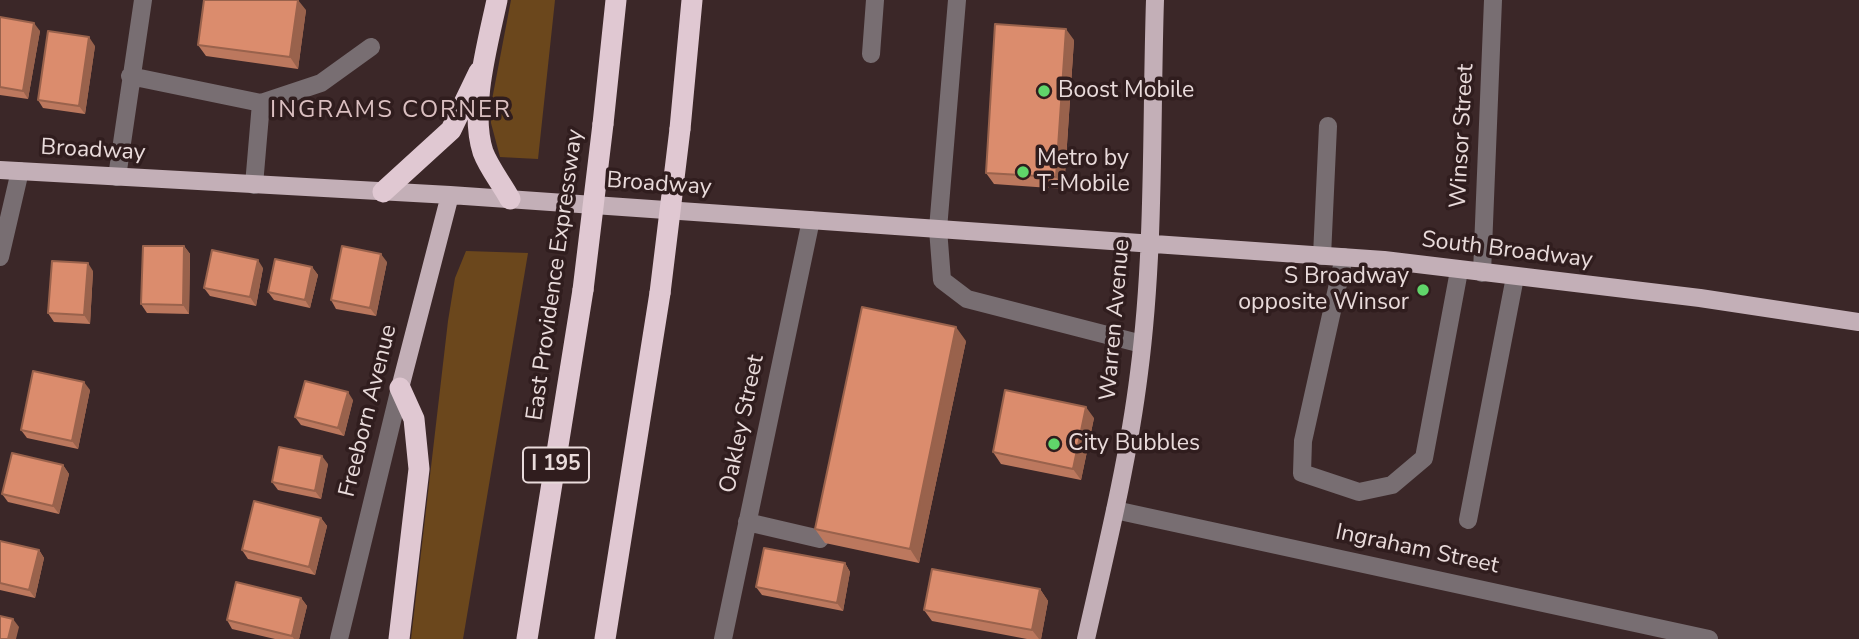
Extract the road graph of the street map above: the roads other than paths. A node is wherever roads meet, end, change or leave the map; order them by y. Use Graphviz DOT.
graph roads {
  1 [pos="143,0"];
  2 [pos="497,0"];
  3 [pos="616,0"];
  4 [pos="692,0"];
  5 [pos="875,0"];
  6 [pos="957,0"];
  7 [pos="1155,0"];
  8 [pos="1493,0"];
  9 [pos="371,47"];
  10 [pos="871,54"];
  11 [pos="485,60"];
  12 [pos="130,76"];
  13 [pos="261,103"];
  14 [pos="1328,126"];
  15 [pos="0,170"];
  16 [pos="20,171"];
  17 [pos="117,177"];
  18 [pos="254,185"];
  19 [pos="383,192"];
  20 [pos="450,195"];
  21 [pos="510,200"];
  22 [pos="811,220"];
  23 [pos="938,229"];
  24 [pos="1147,243"];
  25 [pos="1322,256"];
  26 [pos="0,257"];
  27 [pos="1344,257"];
  28 [pos="1459,271"];
  29 [pos="1482,274"];
  30 [pos="1515,277"];
  31 [pos="1859,322"];
  32 [pos="1142,344"];
  33 [pos="400,388"];
  34 [pos="1115,509"];
  35 [pos="1468,520"];
  36 [pos="747,522"];
  37 [pos="820,540"];
  38 [pos="339,639"];
  39 [pos="399,639"];
  40 [pos="527,639"];
  41 [pos="605,639"];
  42 [pos="723,639"];
  43 [pos="1086,639"];
  44 [pos="1709,639"];
  1 -- 12 [label="street"];
  2 -- 11 [label="highway"];
  3 -- 40 [label="highway, East Providence Expressway / I 195, bridge"];
  4 -- 41 [label="highway, bridge"];
  5 -- 10 [label="street"];
  6 -- 23 [label="street"];
  7 -- 24 [label="main road, Warren Avenue"];
  8 -- 29 [label="street, Winsor Street"];
  9 -- 13 [label="street"];
  11 -- 19 [label="highway"];
  11 -- 21 [label="highway"];
  12 -- 13 [label="street"];
  12 -- 17 [label="street"];
  13 -- 18 [label="street"];
  14 -- 25 [label="street"];
  15 -- 16 [label="main road, Broadway"];
  16 -- 17 [label="main road, Broadway"];
  16 -- 26 [label="street"];
  17 -- 18 [label="main road, Broadway"];
  18 -- 19 [label="main road, Broadway"];
  19 -- 20 [label="main road, Broadway"];
  20 -- 21 [label="main road, Broadway"];
  20 -- 33 [label="main road, Freeborn Avenue"];
  21 -- 22 [label="main road, Broadway"];
  22 -- 23 [label="main road, Broadway"];
  22 -- 36 [label="street, Oakley Street"];
  23 -- 24 [label="main road, Broadway"];
  23 -- 32 [label="street"];
  24 -- 25 [label="main road, South Broadway"];
  24 -- 32 [label="main road, Warren Avenue"];
  25 -- 27 [label="main road, South Broadway"];
  27 -- 28 [label="main road, South Broadway"];
  27 -- 28 [label="street"];
  28 -- 29 [label="main road, South Broadway"];
  29 -- 30 [label="main road, South Broadway"];
  30 -- 31 [label="main road, South Broadway"];
  30 -- 35 [label="street"];
  32 -- 34 [label="main road, Warren Avenue"];
  33 -- 38 [label="street, Freeborn Avenue"];
  33 -- 39 [label="highway"];
  34 -- 43 [label="main road, Warren Avenue"];
  34 -- 44 [label="street, Ingraham Street"];
  36 -- 37 [label="street"];
  36 -- 42 [label="street, Oakley Street"];
}
